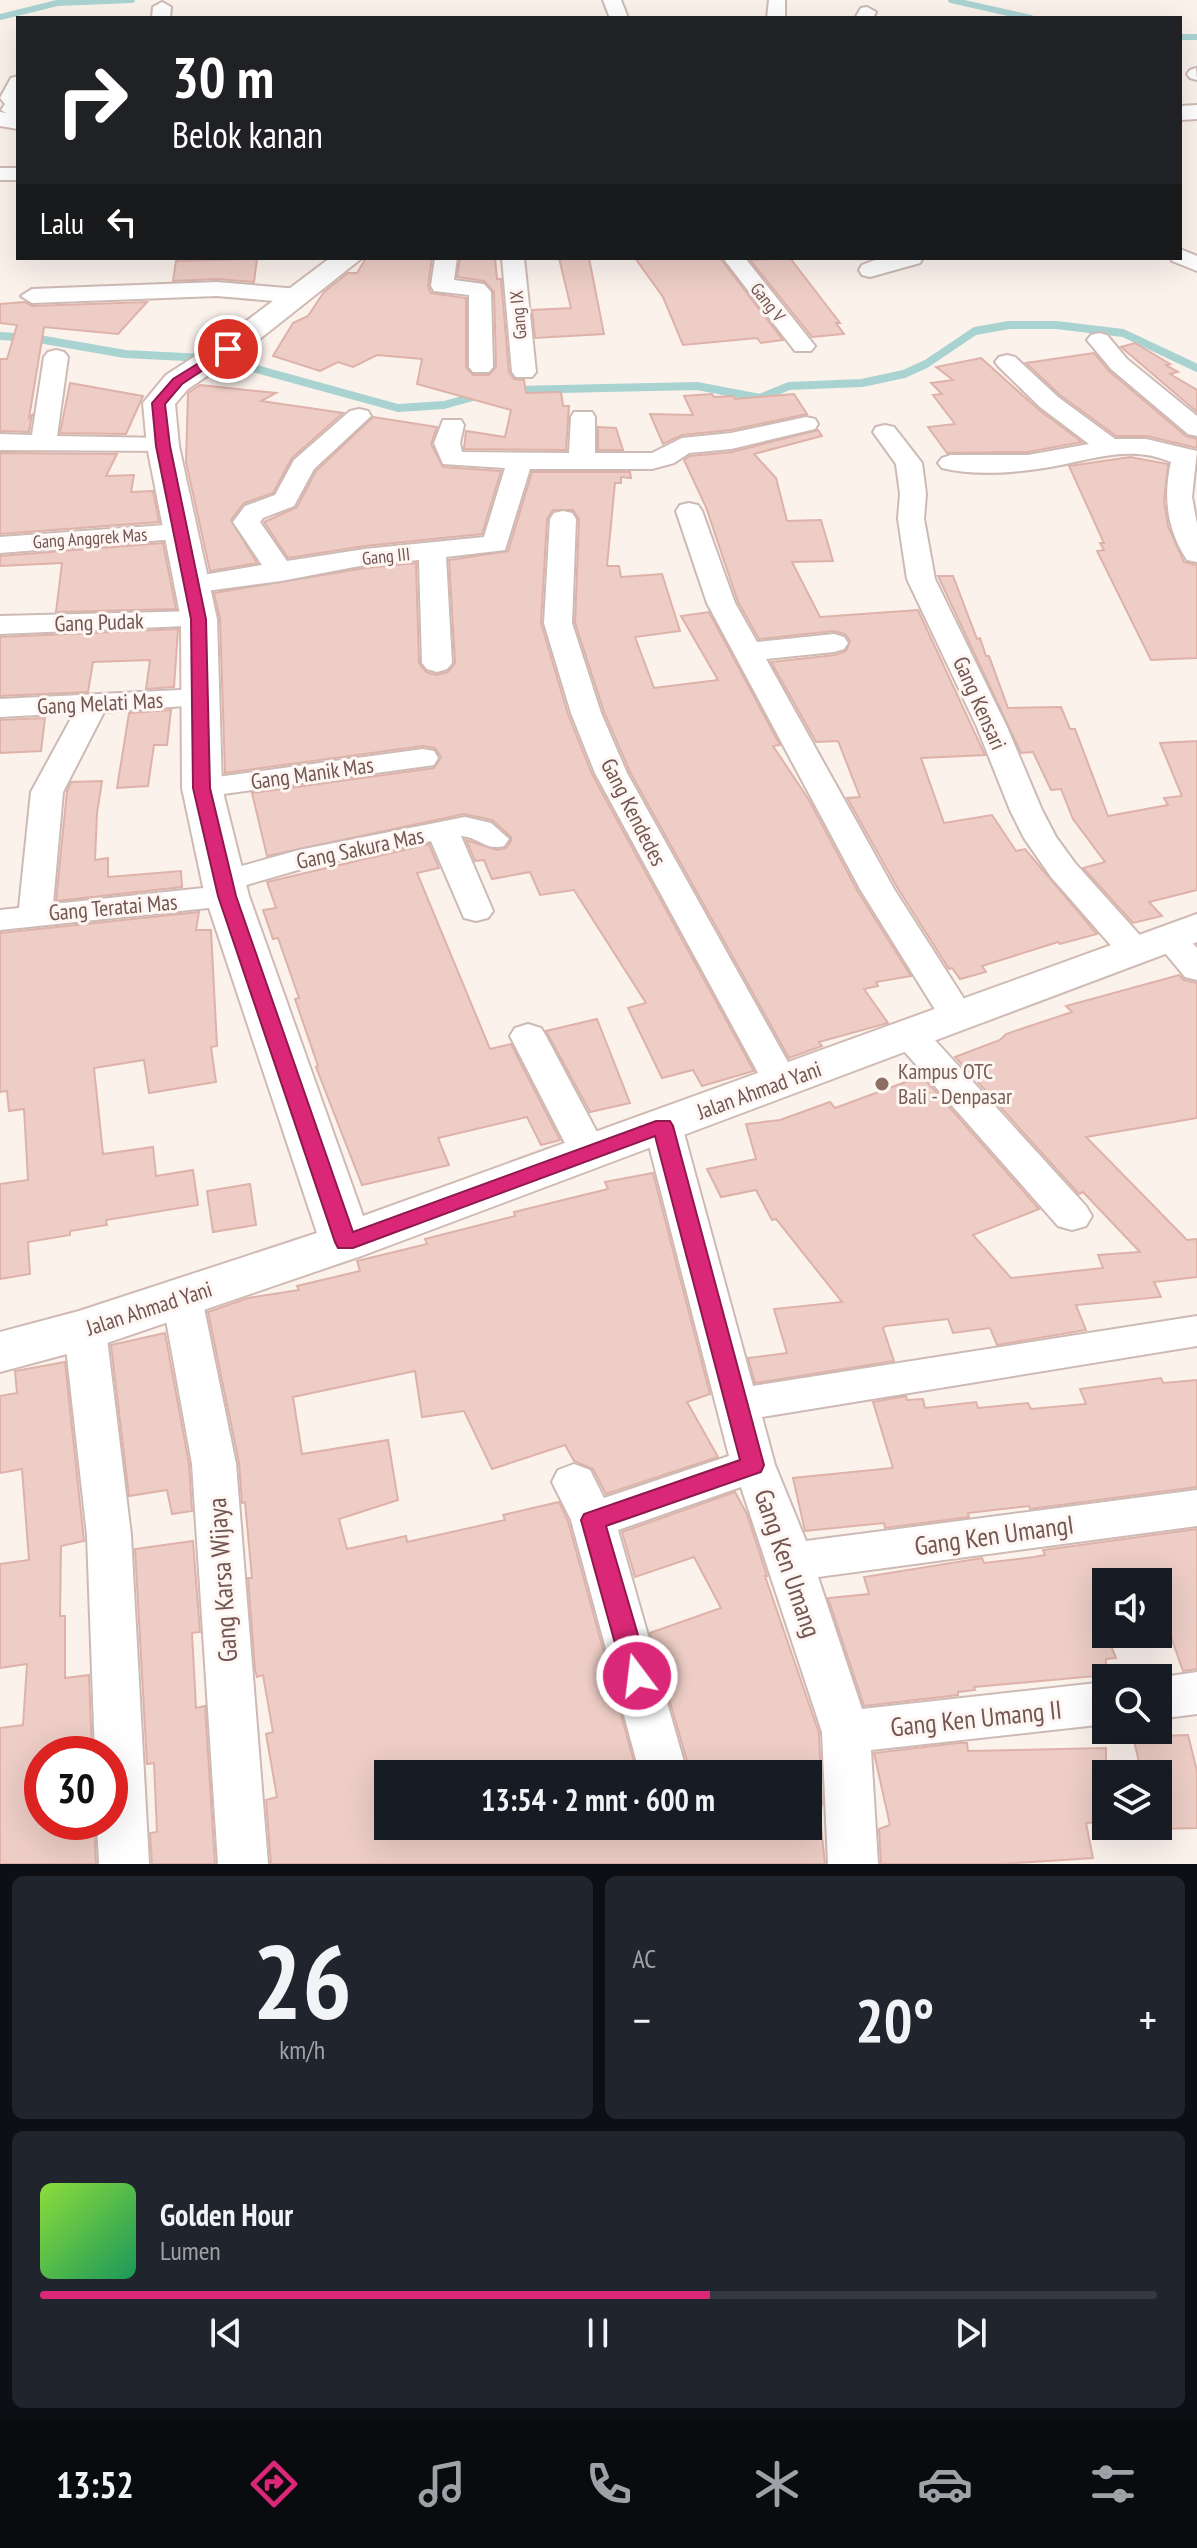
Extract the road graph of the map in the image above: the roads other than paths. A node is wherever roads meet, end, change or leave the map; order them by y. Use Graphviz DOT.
graph roads {
  1 [pos="16,85"];
  2 [pos="16,113"];
  3 [pos="345,260"];
  4 [pos="446,260"];
  5 [pos="513,260"];
  6 [pos="736,260"];
  7 [pos="902,260"];
  8 [pos="870,270"];
  9 [pos="32,296"];
  10 [pos="298,296"];
  11 [pos="1099,340"];
  12 [pos="803,346"];
  13 [pos="56,357"];
  14 [pos="1007,362"];
  15 [pos="481,367"];
  16 [pos="524,372"];
  17 [pos="359,416"];
  18 [pos="583,417"];
  19 [pos="806,424"];
  20 [pos="452,425"];
  21 [pos="1197,429"];
  22 [pos="885,432"];
  23 [pos="44,441"];
  24 [pos="0,442"];
  25 [pos="1107,445"];
  26 [pos="163,446"];
  27 [pos="582,459"];
  28 [pos="1191,459"];
  29 [pos="520,461"];
  30 [pos="951,463"];
  31 [pos="689,511"];
  32 [pos="563,519"];
  33 [pos="179,532"];
  34 [pos="0,545"];
  35 [pos="432,551"];
  36 [pos="1197,554"];
  37 [pos="281,573"];
  38 [pos="195,602"];
  39 [pos="0,625"];
  40 [pos="834,643"];
  41 [pos="749,652"];
  42 [pos="437,663"];
  43 [pos="200,698"];
  44 [pos="94,703"];
  45 [pos="0,708"];
  46 [pos="423,758"];
  47 [pos="202,788"];
  48 [pos="442,830"];
  49 [pos="493,839"];
  50 [pos="226,889"];
  51 [pos="476,911"];
  52 [pos="35,914"];
  53 [pos="0,920"];
  54 [pos="1174,946"];
  55 [pos="957,1016"];
  56 [pos="909,1034"];
  57 [pos="528,1036"];
  58 [pos="781,1082"];
  59 [pos="663,1126"];
  60 [pos="589,1153"];
  61 [pos="1072,1216"];
  62 [pos="346,1242"];
  63 [pos="182,1298"];
  64 [pos="85,1330"];
  65 [pos="1197,1331"];
  66 [pos="0,1352"];
  67 [pos="735,1405"];
  68 [pos="753,1465"];
  69 [pos="1197,1508"];
  70 [pos="791,1562"];
  71 [pos="1197,1693"];
  72 [pos="1172,1696"];
  73 [pos="1092,1705"];
  74 [pos="846,1732"];
  75 [pos="658,1760"];
  76 [pos="124,1864"];
  77 [pos="243,1864"];
  78 [pos="853,1864"];
  1 -- 2 [label="street"];
  3 -- 10 [label="street"];
  4 -- 15 [label="street"];
  5 -- 16 [label="street, Gang IX"];
  6 -- 12 [label="street, Gang V"];
  7 -- 8 [label="street"];
  9 -- 10 [label="street"];
  10 -- 26 [label="street"];
  11 -- 21 [label="street"];
  13 -- 23 [label="street"];
  14 -- 25 [label="street"];
  17 -- 37 [label="street"];
  18 -- 27 [label="street"];
  19 -- 27 [label="street"];
  20 -- 29 [label="street"];
  22 -- 54 [label="street, Gang Kensari"];
  23 -- 24 [label="street"];
  23 -- 26 [label="street"];
  25 -- 28 [label="street"];
  25 -- 30 [label="street"];
  26 -- 33 [label="street"];
  27 -- 29 [label="street"];
  28 -- 36 [label="street"];
  29 -- 35 [label="street, Gang III"];
  31 -- 41 [label="street"];
  32 -- 58 [label="street, Gang Kendedes"];
  33 -- 34 [label="street, Gang Anggrek Mas"];
  33 -- 38 [label="street"];
  35 -- 37 [label="street, Gang III"];
  35 -- 42 [label="street"];
  37 -- 38 [label="street, Gang III"];
  38 -- 39 [label="street, Gang Pudak"];
  38 -- 43 [label="street"];
  40 -- 41 [label="street"];
  41 -- 55 [label="street"];
  43 -- 44 [label="street, Gang Melati Mas"];
  43 -- 47 [label="street"];
  44 -- 45 [label="street, Gang Melati Mas"];
  44 -- 52 [label="street"];
  46 -- 47 [label="street, Gang Manik Mas"];
  47 -- 50 [label="street"];
  48 -- 49 [label="street, Gang Sakura Mas"];
  48 -- 50 [label="street, Gang Sakura Mas"];
  48 -- 51 [label="street"];
  50 -- 52 [label="street, Gang Teratai Mas"];
  50 -- 62 [label="street"];
  52 -- 53 [label="street, Gang Teratai Mas"];
  54 -- 55 [label="street, Jalan Ahmad Yani"];
  55 -- 56 [label="street, Jalan Ahmad Yani"];
  56 -- 58 [label="street, Jalan Ahmad Yani"];
  56 -- 61 [label="street"];
  57 -- 60 [label="street"];
  58 -- 59 [label="street, Jalan Ahmad Yani"];
  59 -- 60 [label="street, Jalan Ahmad Yani"];
  59 -- 67 [label="street, Gang Ken Umang"];
  60 -- 62 [label="street, Jalan Ahmad Yani"];
  62 -- 63 [label="street, Jalan Ahmad Yani"];
  63 -- 64 [label="street, Jalan Ahmad Yani"];
  63 -- 77 [label="street, Gang Karsa Wijaya"];
  64 -- 66 [label="street, Jalan Ahmad Yani"];
  64 -- 76 [label="street"];
  65 -- 67 [label="street"];
  67 -- 68 [label="street, Gang Ken Umang"];
  68 -- 70 [label="street, Gang Ken Umang"];
  68 -- 75 [label="street"];
  69 -- 70 [label="street, Gang Ken UmangI"];
  70 -- 74 [label="street, Gang Ken Umang"];
  71 -- 72 [label="street"];
  73 -- 74 [label="street, Gang Ken Umang II"];
  74 -- 78 [label="street, Gang Ken Umang"];
}
